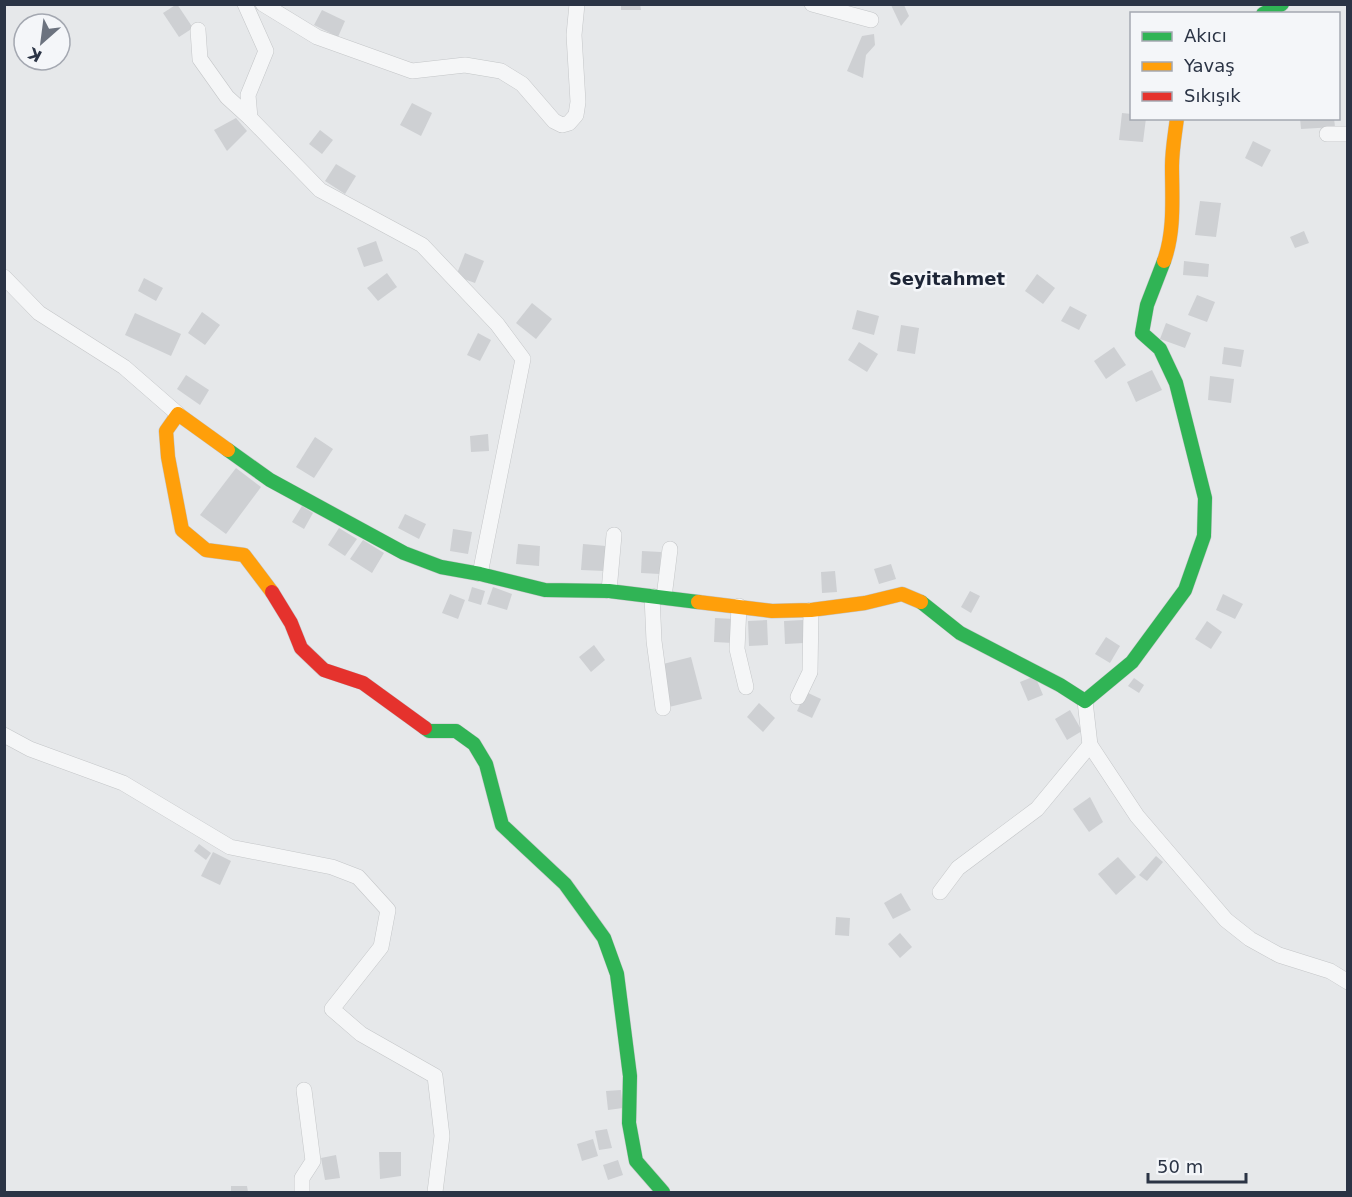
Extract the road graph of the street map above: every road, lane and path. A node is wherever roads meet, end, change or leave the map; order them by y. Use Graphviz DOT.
graph roads {
  1 [pos="245,4"];
  2 [pos="263,4"];
  3 [pos="578,4"];
  4 [pos="812,4"];
  5 [pos="1282,4"];
  6 [pos="1267,12"];
  7 [pos="871,20"];
  8 [pos="198,30"];
  9 [pos="250,118"];
  10 [pos="1177,120"];
  11 [pos="1327,134"];
  12 [pos="1347,134"];
  13 [pos="4,277"];
  14 [pos="178,414"];
  15 [pos="614,535"];
  16 [pos="670,549"];
  17 [pos="480,574"];
  18 [pos="609,591"];
  19 [pos="658,597"];
  20 [pos="739,606"];
  21 [pos="811,610"];
  22 [pos="746,687"];
  23 [pos="798,697"];
  24 [pos="1085,701"];
  25 [pos="663,708"];
  26 [pos="4,735"];
  27 [pos="1090,745"];
  28 [pos="940,892"];
  29 [pos="1347,982"];
  30 [pos="304,1090"];
  31 [pos="302,1192"];
  32 [pos="435,1192"];
  33 [pos="663,1192"];
  1 -- 9 [label="street"];
  2 -- 3 [label="street"];
  4 -- 7 [label="street"];
  5 -- 6 [label="street"];
  8 -- 9 [label="street"];
  9 -- 17 [label="street"];
  10 -- 24 [label="street"];
  11 -- 12 [label="street"];
  13 -- 14 [label="street"];
  14 -- 17 [label="street"];
  14 -- 33 [label="street"];
  15 -- 18 [label="street"];
  16 -- 19 [label="street"];
  17 -- 18 [label="street"];
  18 -- 19 [label="street"];
  19 -- 20 [label="street"];
  19 -- 25 [label="street"];
  20 -- 21 [label="street"];
  20 -- 22 [label="street"];
  21 -- 23 [label="street"];
  21 -- 24 [label="street"];
  24 -- 27 [label="street"];
  26 -- 32 [label="street"];
  27 -- 28 [label="street"];
  27 -- 29 [label="street"];
  30 -- 31 [label="street"];
}
